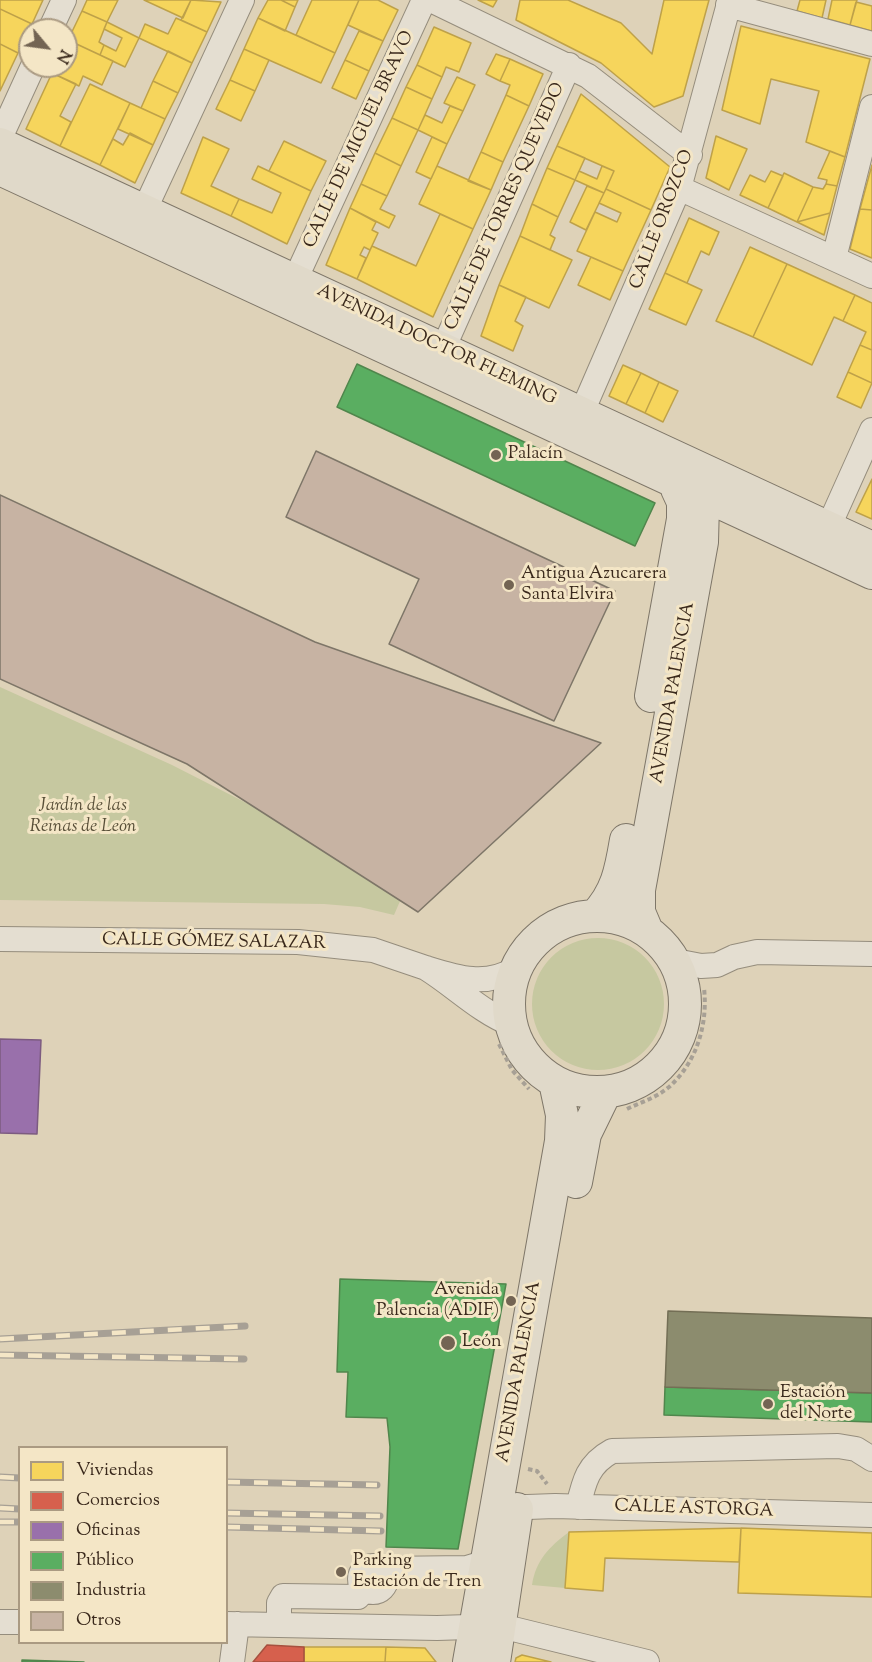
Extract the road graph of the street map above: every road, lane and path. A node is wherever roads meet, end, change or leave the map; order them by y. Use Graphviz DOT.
graph roads {
  1 [pos="64,0"];
  2 [pos="242,0"];
  3 [pos="424,0"];
  4 [pos="431,0"];
  5 [pos="729,3"];
  6 [pos="56,18"];
  7 [pos="872,44"];
  8 [pos="569,65"];
  9 [pos="28,78"];
  10 [pos="872,107"];
  11 [pos="0,138"];
  12 [pos="0,144"];
  13 [pos="690,155"];
  14 [pos="0,169"];
  15 [pos="679,188"];
  16 [pos="144,210"];
  17 [pos="834,258"];
  18 [pos="872,276"];
  19 [pos="295,280"];
  20 [pos="443,349"];
  21 [pos="577,423"];
  22 [pos="872,430"];
  23 [pos="675,468"];
  24 [pos="702,493"];
  25 [pos="743,512"];
  26 [pos="828,528"];
  27 [pos="702,542"];
  28 [pos="872,548"];
  29 [pos="872,573"];
  30 [pos="596,916"];
  31 [pos="646,931"];
  32 [pos="0,939"];
  33 [pos="872,954"];
  34 [pos="688,963"];
  35 [pos="426,968"];
  36 [pos="516,969"];
  37 [pos="502,1021"];
  38 [pos="545,1088"];
  39 [pos="614,1102"];
  40 [pos="872,1459"];
  41 [pos="537,1471"];
  42 [pos="546,1481"];
  43 [pos="578,1507"];
  44 [pos="507,1508"];
  45 [pos="872,1515"];
  46 [pos="487,1562"];
  47 [pos="0,1622"];
  48 [pos="18,1622"];
  49 [pos="232,1624"];
  50 [pos="279,1625"];
  51 [pos="488,1627"];
  52 [pos="232,1662"];
  53 [pos="469,1662"];
  54 [pos="494,1662"];
  55 [pos="646,1662"];
  1 -- 6 [label="street"];
  2 -- 16 [label="street"];
  3 -- 19 [label="street, CALLE DE MIGUEL BRAVO"];
  4 -- 8 [label="street"];
  5 -- 7 [label="street"];
  5 -- 13 [label="street, CALLE OROZCO"];
  8 -- 13 [label="street"];
  8 -- 20 [label="street, CALLE DE TORRES QUEVEDO"];
  9 -- 11 [label="street"];
  10 -- 17 [label="street"];
  12 -- 16 [label="main road, AVENIDA DOCTOR FLEMING"];
  13 -- 15 [label="street, CALLE OROZCO"];
  14 -- 21 [label="main road, AVENIDA DOCTOR FLEMING"];
  15 -- 17 [label="street"];
  15 -- 21 [label="street, CALLE OROZCO"];
  16 -- 19 [label="main road, AVENIDA DOCTOR FLEMING"];
  17 -- 18 [label="street"];
  19 -- 20 [label="main road, AVENIDA DOCTOR FLEMING"];
  20 -- 21 [label="main road, AVENIDA DOCTOR FLEMING"];
  21 -- 23 [label="main road, AVENIDA DOCTOR FLEMING"];
  22 -- 26 [label="street"];
  23 -- 24 [label="main road, AVENIDA DOCTOR FLEMING"];
  23 -- 26 [label="main road, AVENIDA DOCTOR FLEMING"];
  23 -- 30 [label="main road, AVENIDA PALENCIA"];
  24 -- 25 [label="main road, AVENIDA DOCTOR FLEMING"];
  24 -- 27 [label="main road, AVENIDA PALENCIA"];
  25 -- 27 [label="main road"];
  25 -- 29 [label="main road, AVENIDA DOCTOR FLEMING"];
  26 -- 28 [label="main road, AVENIDA DOCTOR FLEMING"];
  27 -- 31 [label="main road, AVENIDA PALENCIA"];
  30 -- 31 [label="main road"];
  30 -- 36 [label="main road"];
  31 -- 34 [label="main road"];
  32 -- 35 [label="street, CALLE GÓMEZ SALAZAR"];
  33 -- 34 [label="street"];
  34 -- 39 [label="main road"];
  34 -- 39 [label="path"];
  35 -- 36 [label="street, CALLE GÓMEZ SALAZAR"];
  35 -- 37 [label="street, CALLE GÓMEZ SALAZAR"];
  36 -- 37 [label="main road"];
  37 -- 38 [label="main road"];
  37 -- 38 [label="path"];
  38 -- 39 [label="main road"];
  38 -- 44 [label="main road, AVENIDA PALENCIA"];
  39 -- 44 [label="main road, AVENIDA PALENCIA"];
  40 -- 43 [label="street"];
  41 -- 42 [label="path"];
  43 -- 44 [label="street, CALLE ASTORGA"];
  43 -- 45 [label="street, CALLE ASTORGA"];
  44 -- 46 [label="main road, AVENIDA PALENCIA"];
  44 -- 51 [label="main road"];
  46 -- 50 [label="street"];
  46 -- 51 [label="main road, AVENIDA PALENCIA"];
  47 -- 48 [label="street"];
  49 -- 50 [label="street"];
  49 -- 52 [label="street"];
  50 -- 51 [label="street"];
  51 -- 53 [label="main road, AVENIDA PALENCIA"];
  51 -- 54 [label="main road, AVENIDA PALENCIA"];
  51 -- 55 [label="street"];
}
